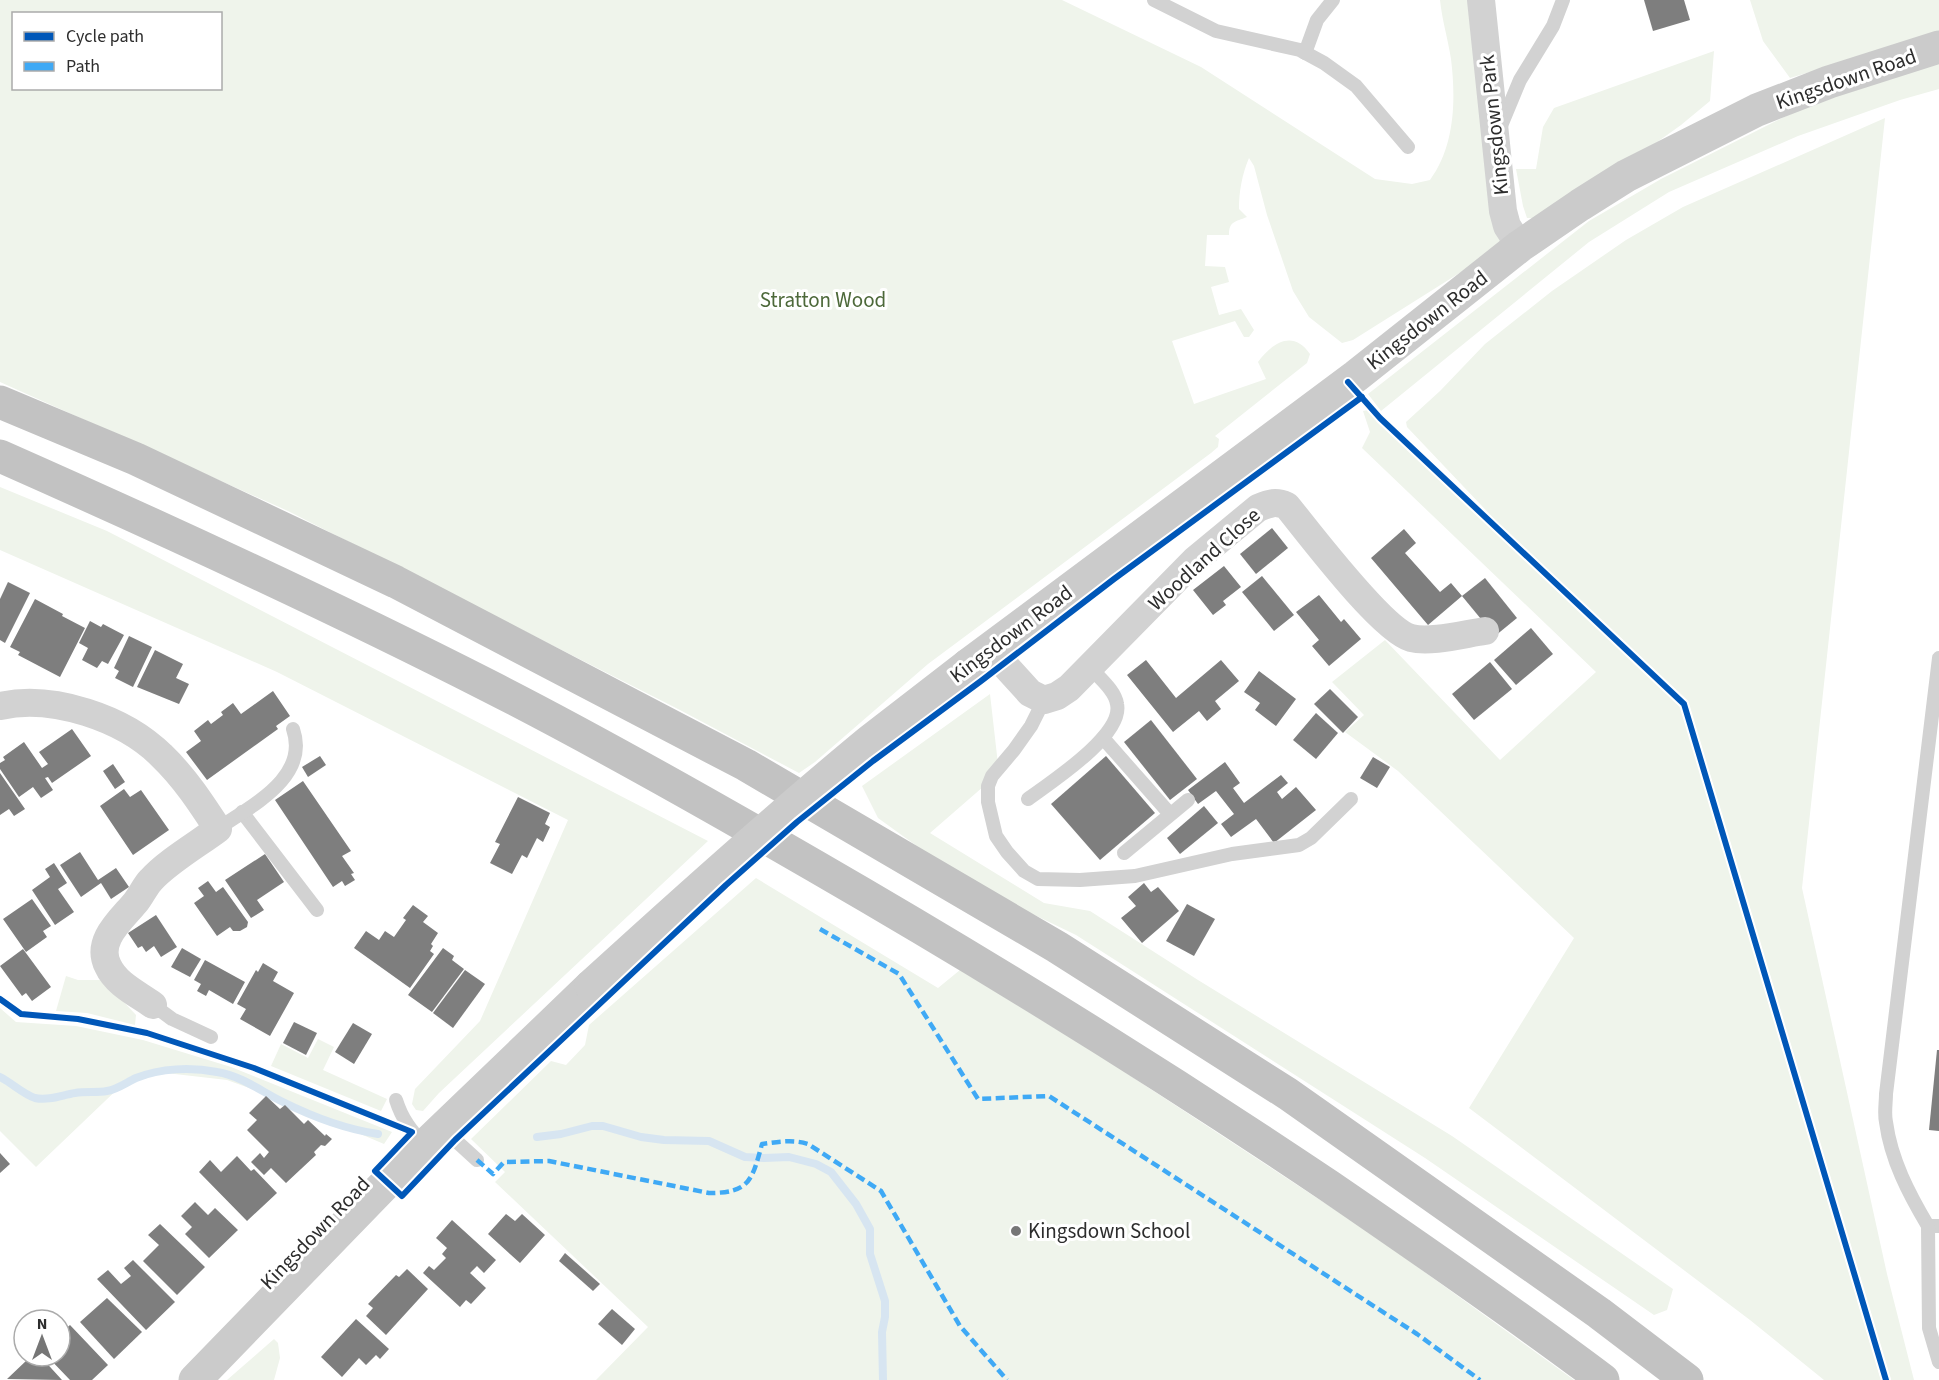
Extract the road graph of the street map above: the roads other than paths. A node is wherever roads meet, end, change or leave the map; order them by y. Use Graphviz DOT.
graph roads {
  1 [pos="1154,0"];
  2 [pos="1333,0"];
  3 [pos="1481,0"];
  4 [pos="1563,0"];
  5 [pos="1939,47"];
  6 [pos="1305,53"];
  7 [pos="1495,134"];
  8 [pos="1408,147"];
  9 [pos="1520,246"];
  10 [pos="0,402"];
  11 [pos="0,456"];
  12 [pos="1485,631"];
  13 [pos="979,657"];
  14 [pos="1939,658"];
  15 [pos="1090,667"];
  16 [pos="1044,700"];
  17 [pos="0,706"];
  18 [pos="293,729"];
  19 [pos="1103,738"];
  20 [pos="1028,799"];
  21 [pos="1351,799"];
  22 [pos="1188,800"];
  23 [pos="242,812"];
  24 [pos="1170,814"];
  25 [pos="218,829"];
  26 [pos="1124,853"];
  27 [pos="317,910"];
  28 [pos="153,1005"];
  29 [pos="211,1037"];
  30 [pos="396,1100"];
  31 [pos="433,1137"];
  32 [pos="477,1160"];
  33 [pos="1934,1226"];
  34 [pos="1939,1251"];
  35 [pos="1939,1362"];
  36 [pos="195,1380"];
  37 [pos="1603,1380"];
  38 [pos="1687,1380"];
  1 -- 6 [label="lane"];
  2 -- 6 [label="lane"];
  3 -- 7 [label="street, Kingsdown Park"];
  4 -- 7 [label="lane"];
  5 -- 9 [label="main road, Kingsdown Road"];
  6 -- 8 [label="lane"];
  7 -- 9 [label="street, Kingsdown Park"];
  9 -- 13 [label="main road, Kingsdown Road"];
  10 -- 38 [label="highway"];
  11 -- 37 [label="highway"];
  12 -- 15 [label="street, Woodland Close"];
  13 -- 16 [label="street"];
  13 -- 31 [label="main road, Kingsdown Road, bridge"];
  14 -- 33 [label="lane"];
  15 -- 16 [label="street, Woodland Close"];
  15 -- 19 [label="lane"];
  16 -- 21 [label="lane"];
  17 -- 25 [label="street"];
  18 -- 23 [label="lane"];
  19 -- 20 [label="lane"];
  19 -- 24 [label="lane"];
  22 -- 24 [label="lane"];
  23 -- 25 [label="lane"];
  23 -- 27 [label="lane"];
  24 -- 26 [label="lane"];
  25 -- 28 [label="street"];
  28 -- 29 [label="lane"];
  30 -- 31 [label="lane"];
  31 -- 32 [label="lane"];
  31 -- 36 [label="main road, Kingsdown Road"];
  33 -- 34 [label="lane"];
  33 -- 35 [label="lane"];
}
